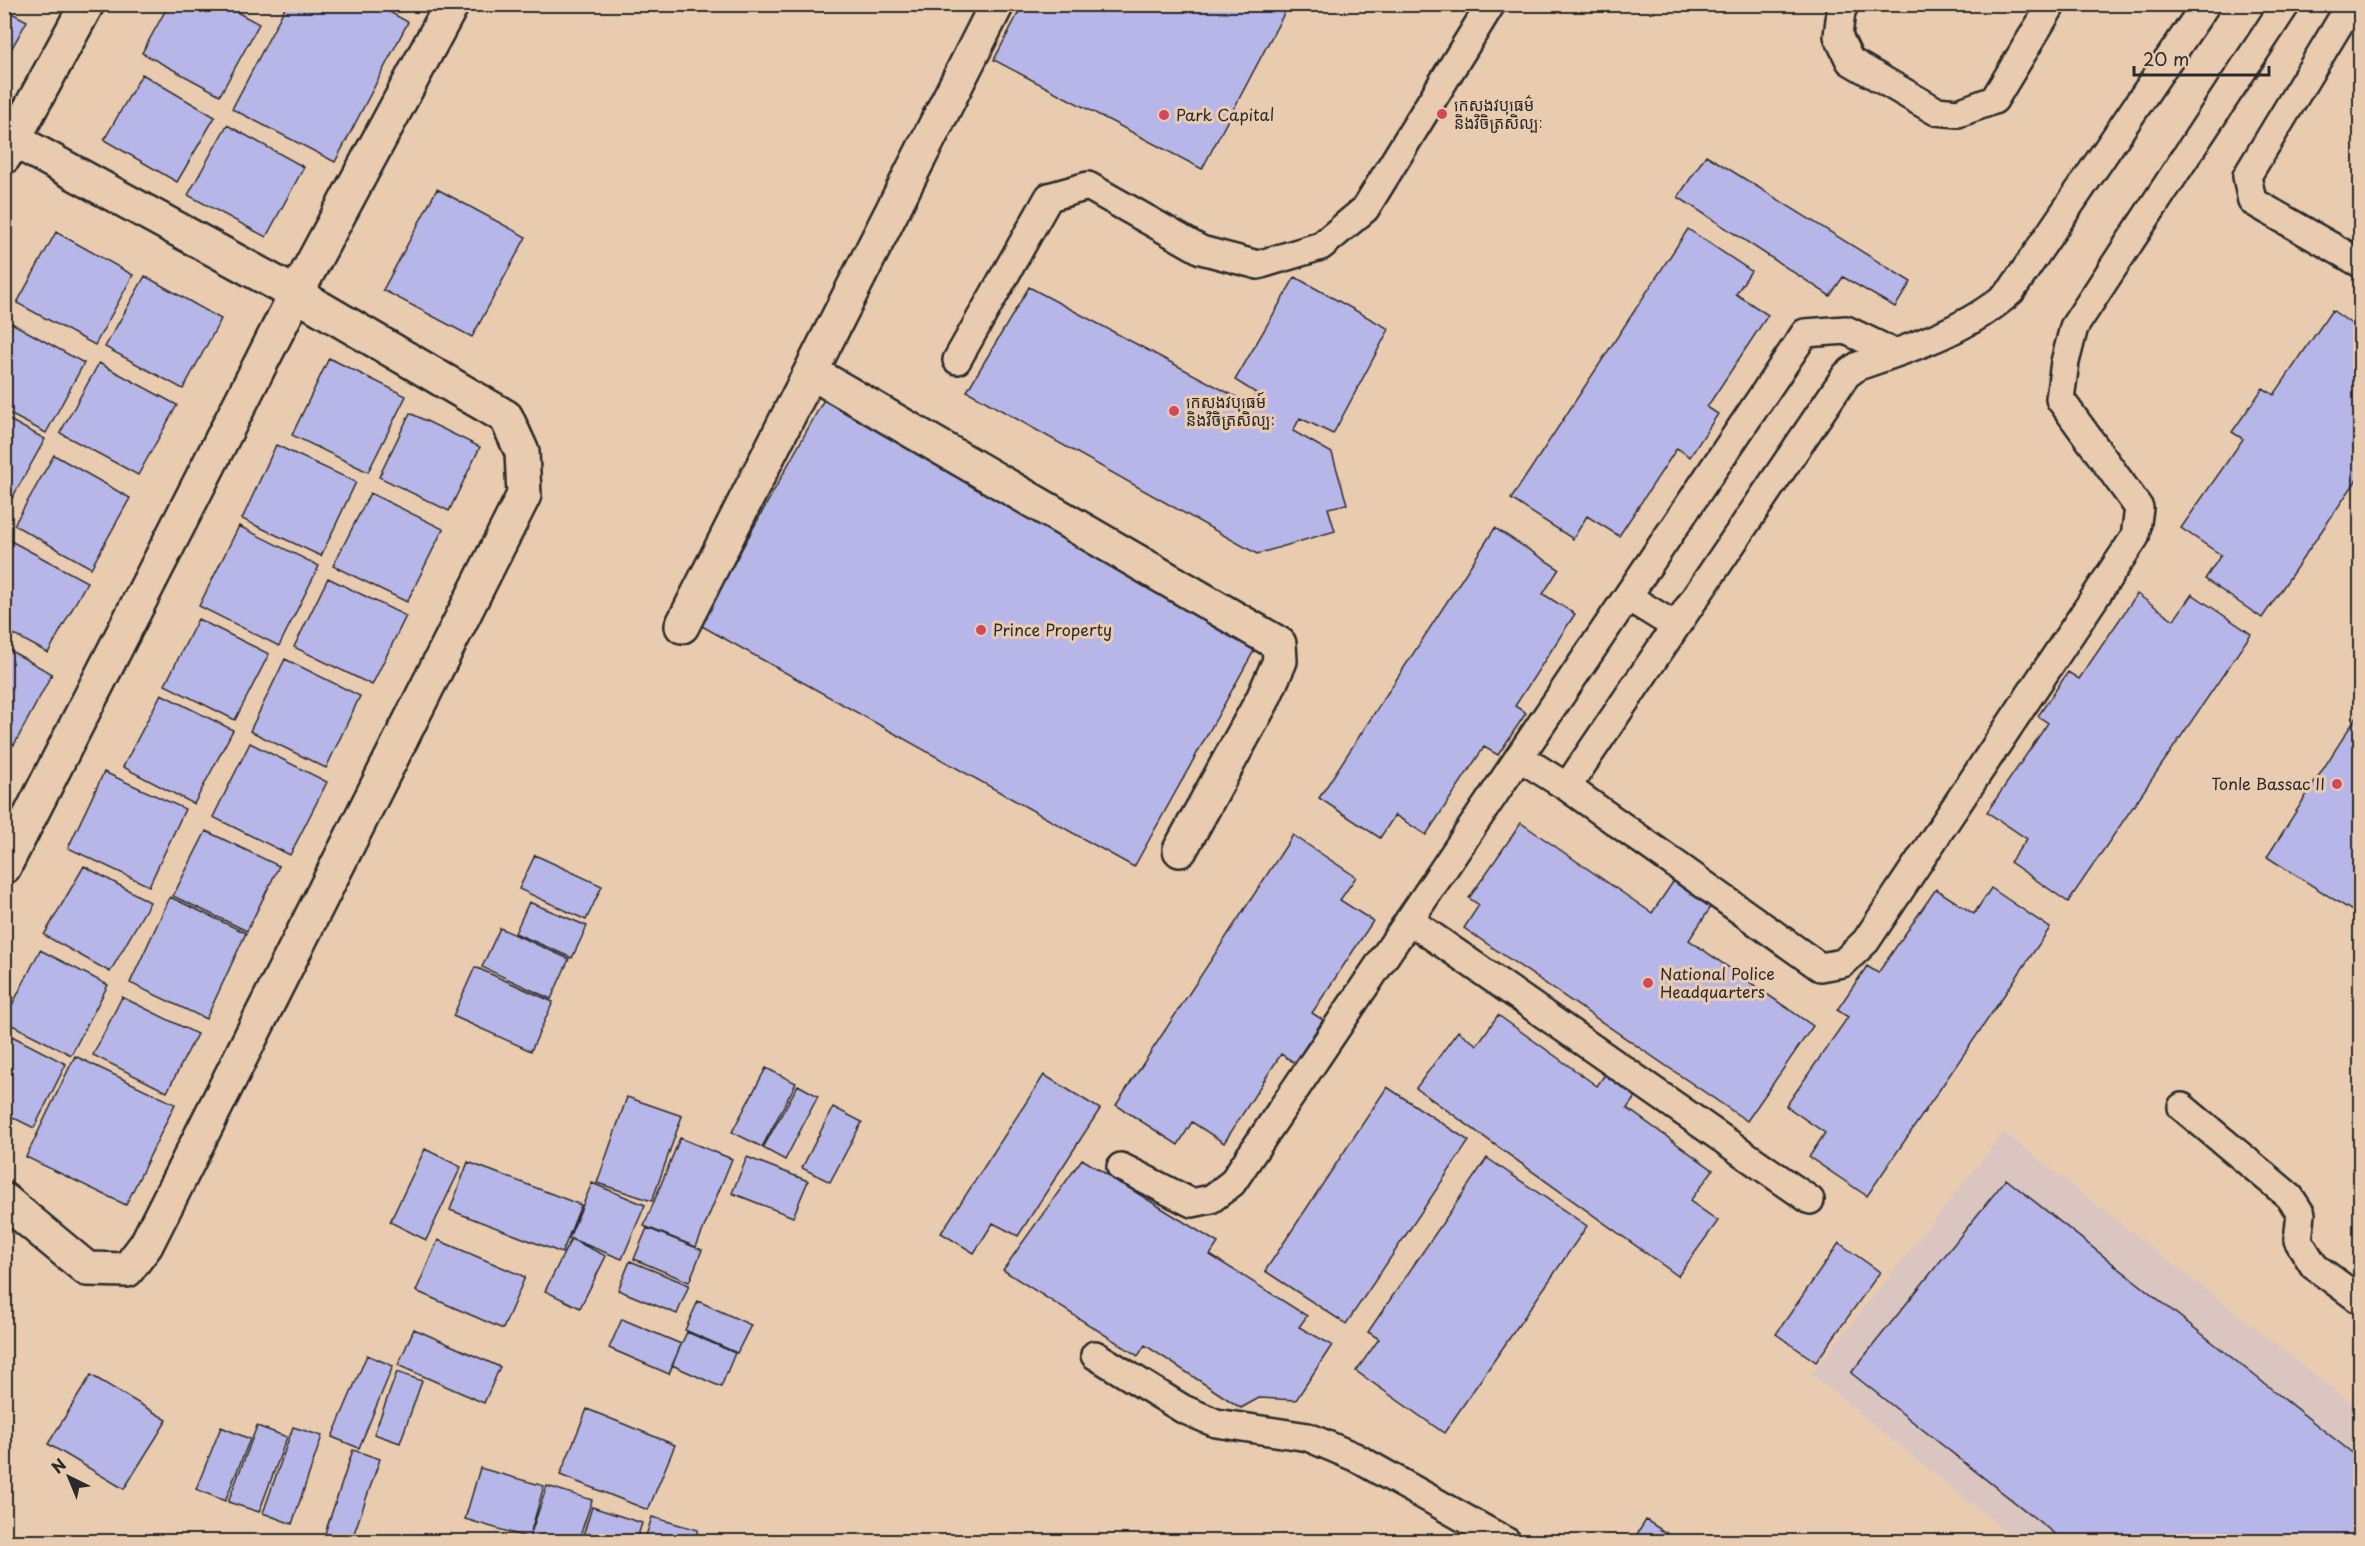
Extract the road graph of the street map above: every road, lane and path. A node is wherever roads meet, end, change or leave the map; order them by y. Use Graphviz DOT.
graph roads {
  1 [pos="87,4"];
  2 [pos="452,4"];
  3 [pos="997,4"];
  4 [pos="1491,4"];
  5 [pos="1845,4"];
  6 [pos="2052,4"];
  7 [pos="2206,4"];
  8 [pos="2286,4"];
  9 [pos="2351,4"];
  10 [pos="9,149"];
  11 [pos="2361,263"];
  12 [pos="296,294"];
  13 [pos="1894,353"];
  14 [pos="957,360"];
  15 [pos="811,372"];
  16 [pos="1628,597"];
  17 [pos="682,626"];
  18 [pos="1676,626"];
  19 [pos="1519,757"];
  20 [pos="1567,787"];
  21 [pos="1180,850"];
  22 [pos="4,867"];
  23 [pos="1409,920"];
  24 [pos="2182,1107"];
  25 [pos="1121,1167"];
  26 [pos="4,1200"];
  27 [pos="1810,1200"];
  28 [pos="2361,1300"];
  29 [pos="1095,1355"];
  30 [pos="1508,1542"];
  1 -- 10 [label="street"];
  2 -- 12 [label="street"];
  3 -- 15 [label="street"];
  4 -- 14 [label="lane"];
  5 -- 6 [label="lane"];
  7 -- 13 [label="lane"];
  8 -- 20 [label="lane"];
  9 -- 11 [label="lane"];
  10 -- 12 [label="street"];
  12 -- 22 [label="street"];
  12 -- 26 [label="street"];
  13 -- 16 [label="lane"];
  13 -- 18 [label="lane"];
  15 -- 17 [label="street"];
  15 -- 21 [label="street"];
  16 -- 18 [label="lane"];
  16 -- 19 [label="lane"];
  18 -- 20 [label="lane"];
  19 -- 20 [label="lane"];
  19 -- 23 [label="lane"];
  23 -- 25 [label="lane"];
  23 -- 27 [label="lane"];
  24 -- 28 [label="lane"];
  29 -- 30 [label="lane"];
}
